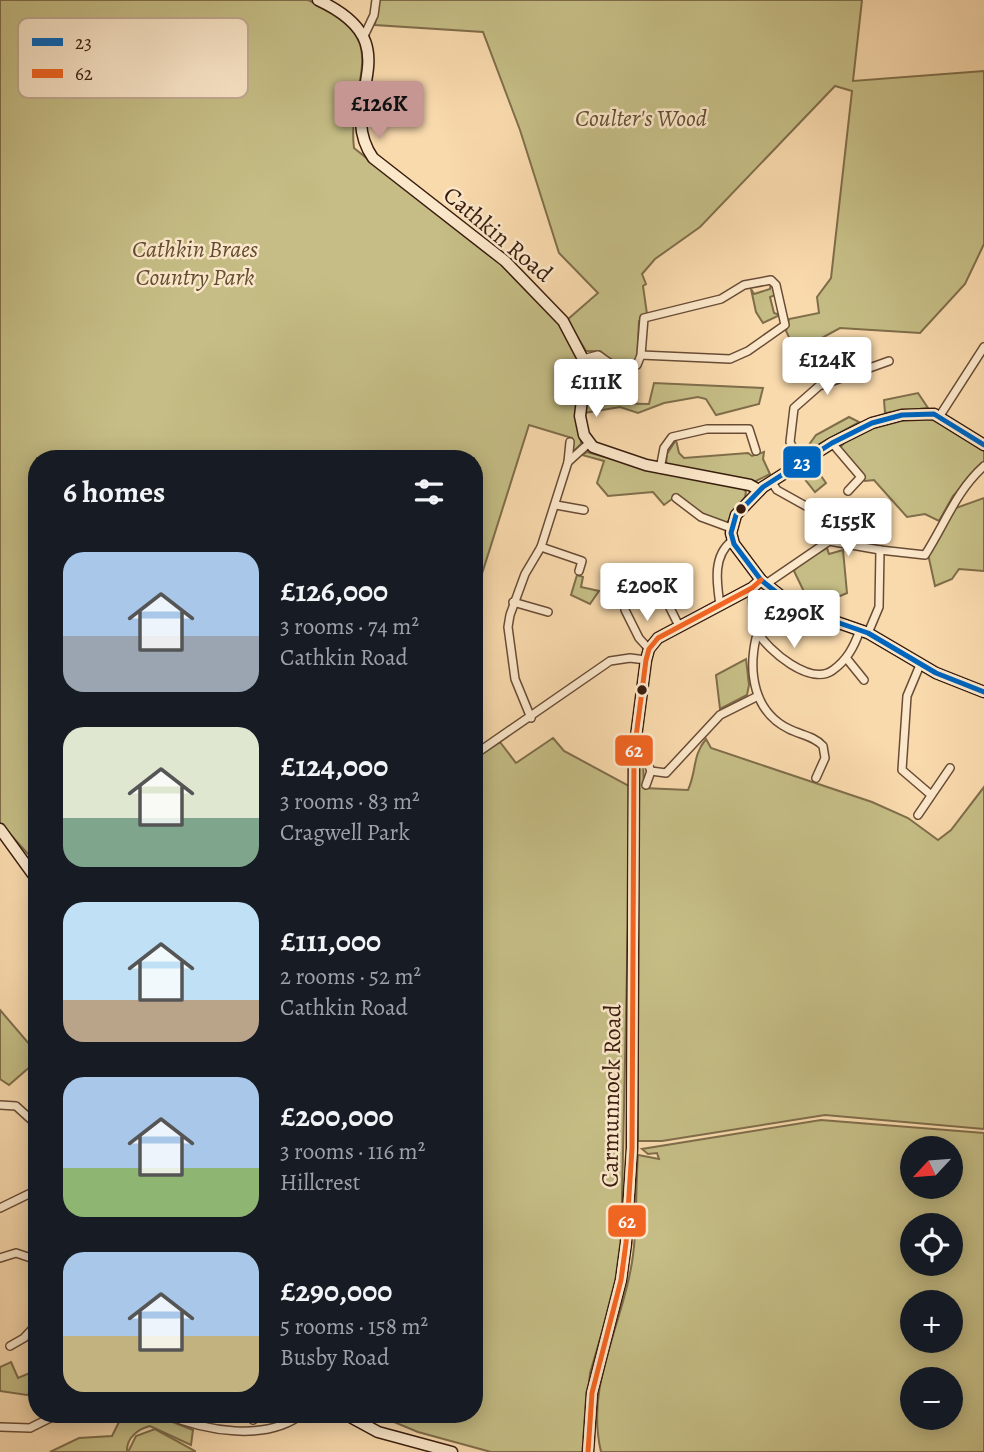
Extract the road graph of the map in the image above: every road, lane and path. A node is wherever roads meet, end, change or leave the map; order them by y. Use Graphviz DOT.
graph roads {
  1 [pos="318,0"];
  2 [pos="376,0"];
  3 [pos="364,36"];
  4 [pos="984,350"];
  5 [pos="641,355"];
  6 [pos="583,359"];
  7 [pos="889,362"];
  8 [pos="939,417"];
  9 [pos="570,442"];
  10 [pos="589,443"];
  11 [pos="832,443"];
  12 [pos="984,445"];
  13 [pos="755,451"];
  14 [pos="568,461"];
  15 [pos="800,462"];
  16 [pos="984,466"];
  17 [pos="660,468"];
  18 [pos="771,481"];
  19 [pos="759,491"];
  20 [pos="848,491"];
  21 [pos="676,498"];
  22 [pos="556,505"];
  23 [pos="583,510"];
  24 [pos="731,528"];
  25 [pos="732,541"];
  26 [pos="829,541"];
  27 [pos="541,547"];
  28 [pos="880,550"];
  29 [pos="579,571"];
  30 [pos="760,584"];
  31 [pos="662,592"];
  32 [pos="513,602"];
  33 [pos="720,605"];
  34 [pos="625,610"];
  35 [pos="548,612"];
  36 [pos="679,626"];
  37 [pos="864,632"];
  38 [pos="756,638"];
  39 [pos="649,649"];
  40 [pos="847,659"];
  41 [pos="646,660"];
  42 [pos="920,666"];
  43 [pos="864,680"];
  44 [pos="984,692"];
  45 [pos="758,696"];
  46 [pos="531,718"];
  47 [pos="483,749"];
  48 [pos="634,752"];
  49 [pos="950,768"];
  50 [pos="651,771"];
  51 [pos="819,776"];
  52 [pos="646,785"];
  53 [pos="930,794"];
  54 [pos="918,816"];
  55 [pos="0,829"];
  56 [pos="28,868"];
  57 [pos="0,1105"];
  58 [pos="28,1117"];
  59 [pos="28,1194"];
  60 [pos="0,1208"];
  61 [pos="1,1254"];
  62 [pos="28,1257"];
  63 [pos="28,1334"];
  64 [pos="10,1346"];
  65 [pos="40,1423"];
  66 [pos="188,1423"];
  67 [pos="289,1423"];
  68 [pos="362,1423"];
  69 [pos="0,1427"];
  70 [pos="452,1452"];
  71 [pos="590,1452"];
  1 -- 3 [label="street"];
  2 -- 3 [label="street"];
  3 -- 6 [label="street, Cathkin Road"];
  4 -- 8 [label="street"];
  5 -- 5 [label="street"];
  5 -- 6 [label="street"];
  6 -- 10 [label="street, Cathkin Road"];
  7 -- 15 [label="street"];
  8 -- 11 [label="street"];
  8 -- 12 [label="street"];
  9 -- 14 [label="street"];
  10 -- 14 [label="street"];
  10 -- 17 [label="street"];
  11 -- 15 [label="street"];
  11 -- 20 [label="street"];
  13 -- 17 [label="street"];
  14 -- 22 [label="street"];
  15 -- 18 [label="street"];
  16 -- 28 [label="street"];
  17 -- 19 [label="street"];
  18 -- 19 [label="street"];
  18 -- 26 [label="street"];
  19 -- 24 [label="street"];
  21 -- 24 [label="street"];
  22 -- 23 [label="street"];
  22 -- 27 [label="street"];
  24 -- 25 [label="street"];
  25 -- 30 [label="street"];
  25 -- 33 [label="street"];
  26 -- 28 [label="street"];
  26 -- 30 [label="street"];
  27 -- 29 [label="street"];
  27 -- 32 [label="street"];
  28 -- 37 [label="street"];
  30 -- 33 [label="street"];
  30 -- 37 [label="street"];
  30 -- 40 [label="street"];
  31 -- 36 [label="street"];
  32 -- 35 [label="street"];
  32 -- 46 [label="street"];
  33 -- 36 [label="street"];
  34 -- 39 [label="street"];
  36 -- 39 [label="street"];
  37 -- 40 [label="street"];
  37 -- 42 [label="street"];
  38 -- 45 [label="street"];
  39 -- 41 [label="street, Carmunnock Road"];
  40 -- 43 [label="street"];
  41 -- 46 [label="street"];
  41 -- 48 [label="street, Carmunnock Road"];
  42 -- 44 [label="street"];
  42 -- 53 [label="street"];
  45 -- 50 [label="street"];
  45 -- 51 [label="street"];
  46 -- 47 [label="street"];
  48 -- 50 [label="street"];
  48 -- 71 [label="street, Carmunnock Road"];
  49 -- 53 [label="street"];
  50 -- 52 [label="street"];
  53 -- 54 [label="street"];
  55 -- 56 [label="street"];
  57 -- 58 [label="street"];
  59 -- 60 [label="street"];
  61 -- 62 [label="street"];
  63 -- 64 [label="street"];
  65 -- 69 [label="street"];
  66 -- 67 [label="street"];
  68 -- 70 [label="street"];
}
